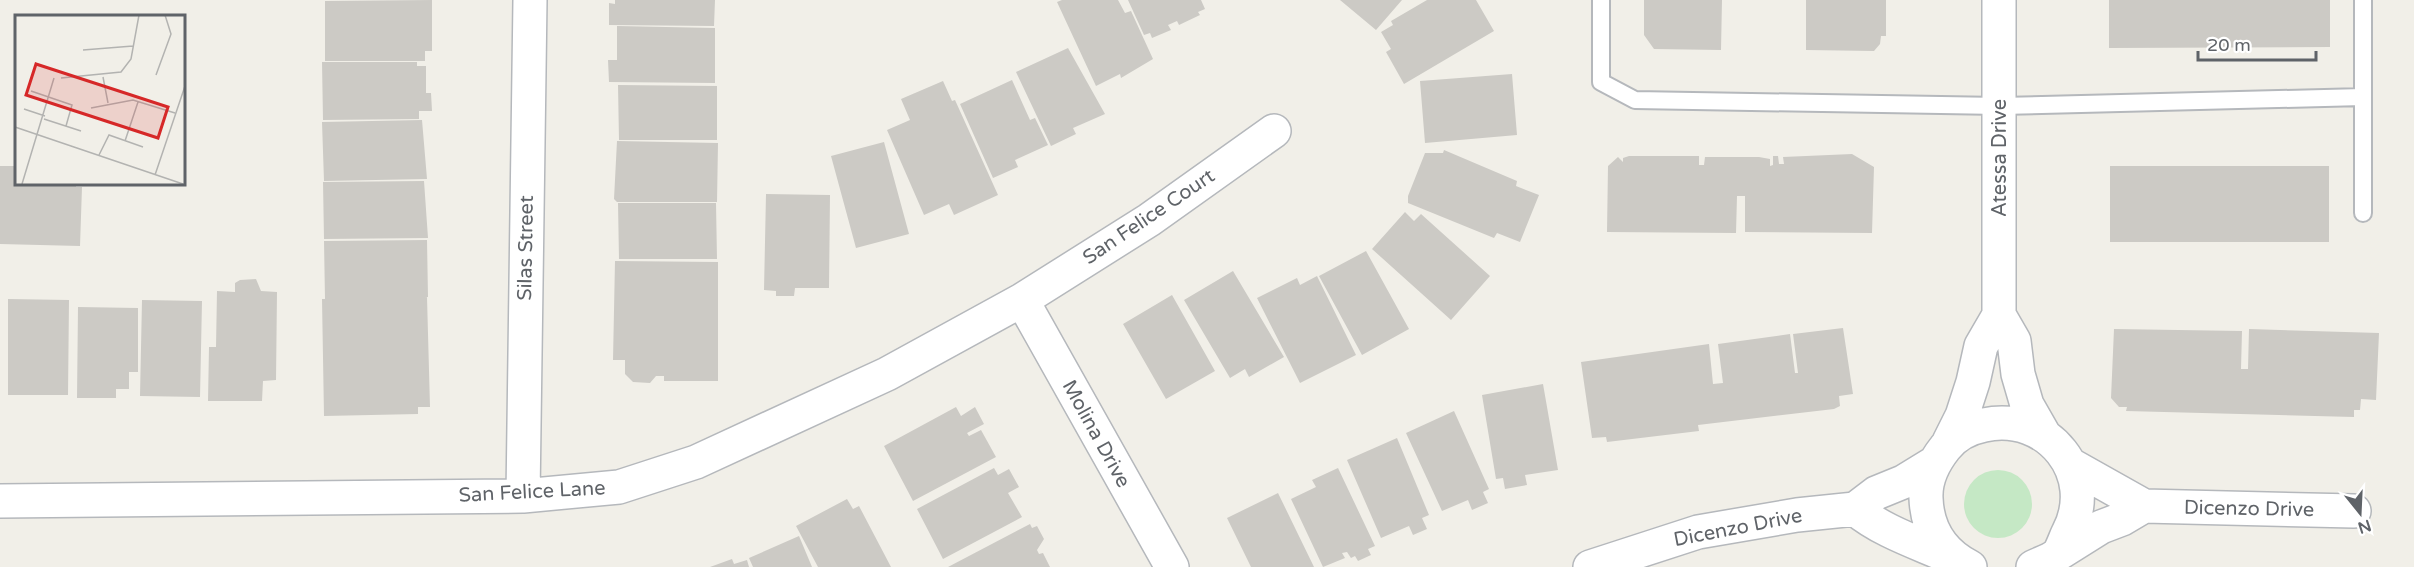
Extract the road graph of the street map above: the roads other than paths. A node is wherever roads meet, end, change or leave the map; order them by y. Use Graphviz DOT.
graph roads {
  1 [pos="530,0"];
  2 [pos="1600,0"];
  3 [pos="1999,0"];
  4 [pos="2363,0"];
  5 [pos="2363,97"];
  6 [pos="2000,106"];
  7 [pos="1274,131"];
  8 [pos="2363,213"];
  9 [pos="1022,300"];
  10 [pos="1999,315"];
  11 [pos="2043,434"];
  12 [pos="1941,453"];
  13 [pos="2071,465"];
  14 [pos="523,496"];
  15 [pos="0,501"];
  16 [pos="2144,506"];
  17 [pos="1855,509"];
  18 [pos="2354,511"];
  19 [pos="2046,560"];
  20 [pos="1962,563"];
  21 [pos="1172,567"];
  22 [pos="1590,567"];
  1 -- 14 [label="street, Silas Street"];
  2 -- 6 [label="lane"];
  3 -- 6 [label="street, Atessa Drive"];
  4 -- 5 [label="lane"];
  5 -- 6 [label="lane"];
  5 -- 8 [label="lane"];
  6 -- 10 [label="street, Atessa Drive"];
  7 -- 9 [label="street, San Felice Court"];
  9 -- 14 [label="street, San Felice Lane"];
  9 -- 21 [label="street, Molina Drive"];
  10 -- 11 [label="street"];
  10 -- 12 [label="street, Atessa Drive"];
  11 -- 12 [label="street, Dicenzo Drive"];
  11 -- 13 [label="street"];
  12 -- 17 [label="street, Dicenzo Drive"];
  12 -- 20 [label="street, Atessa Drive"];
  13 -- 16 [label="street, Dicenzo Drive"];
  13 -- 19 [label="street"];
  14 -- 15 [label="street, San Felice Lane"];
  16 -- 18 [label="street, Dicenzo Drive"];
  16 -- 19 [label="street"];
  17 -- 20 [label="street"];
  17 -- 22 [label="street, Dicenzo Drive"];
}
